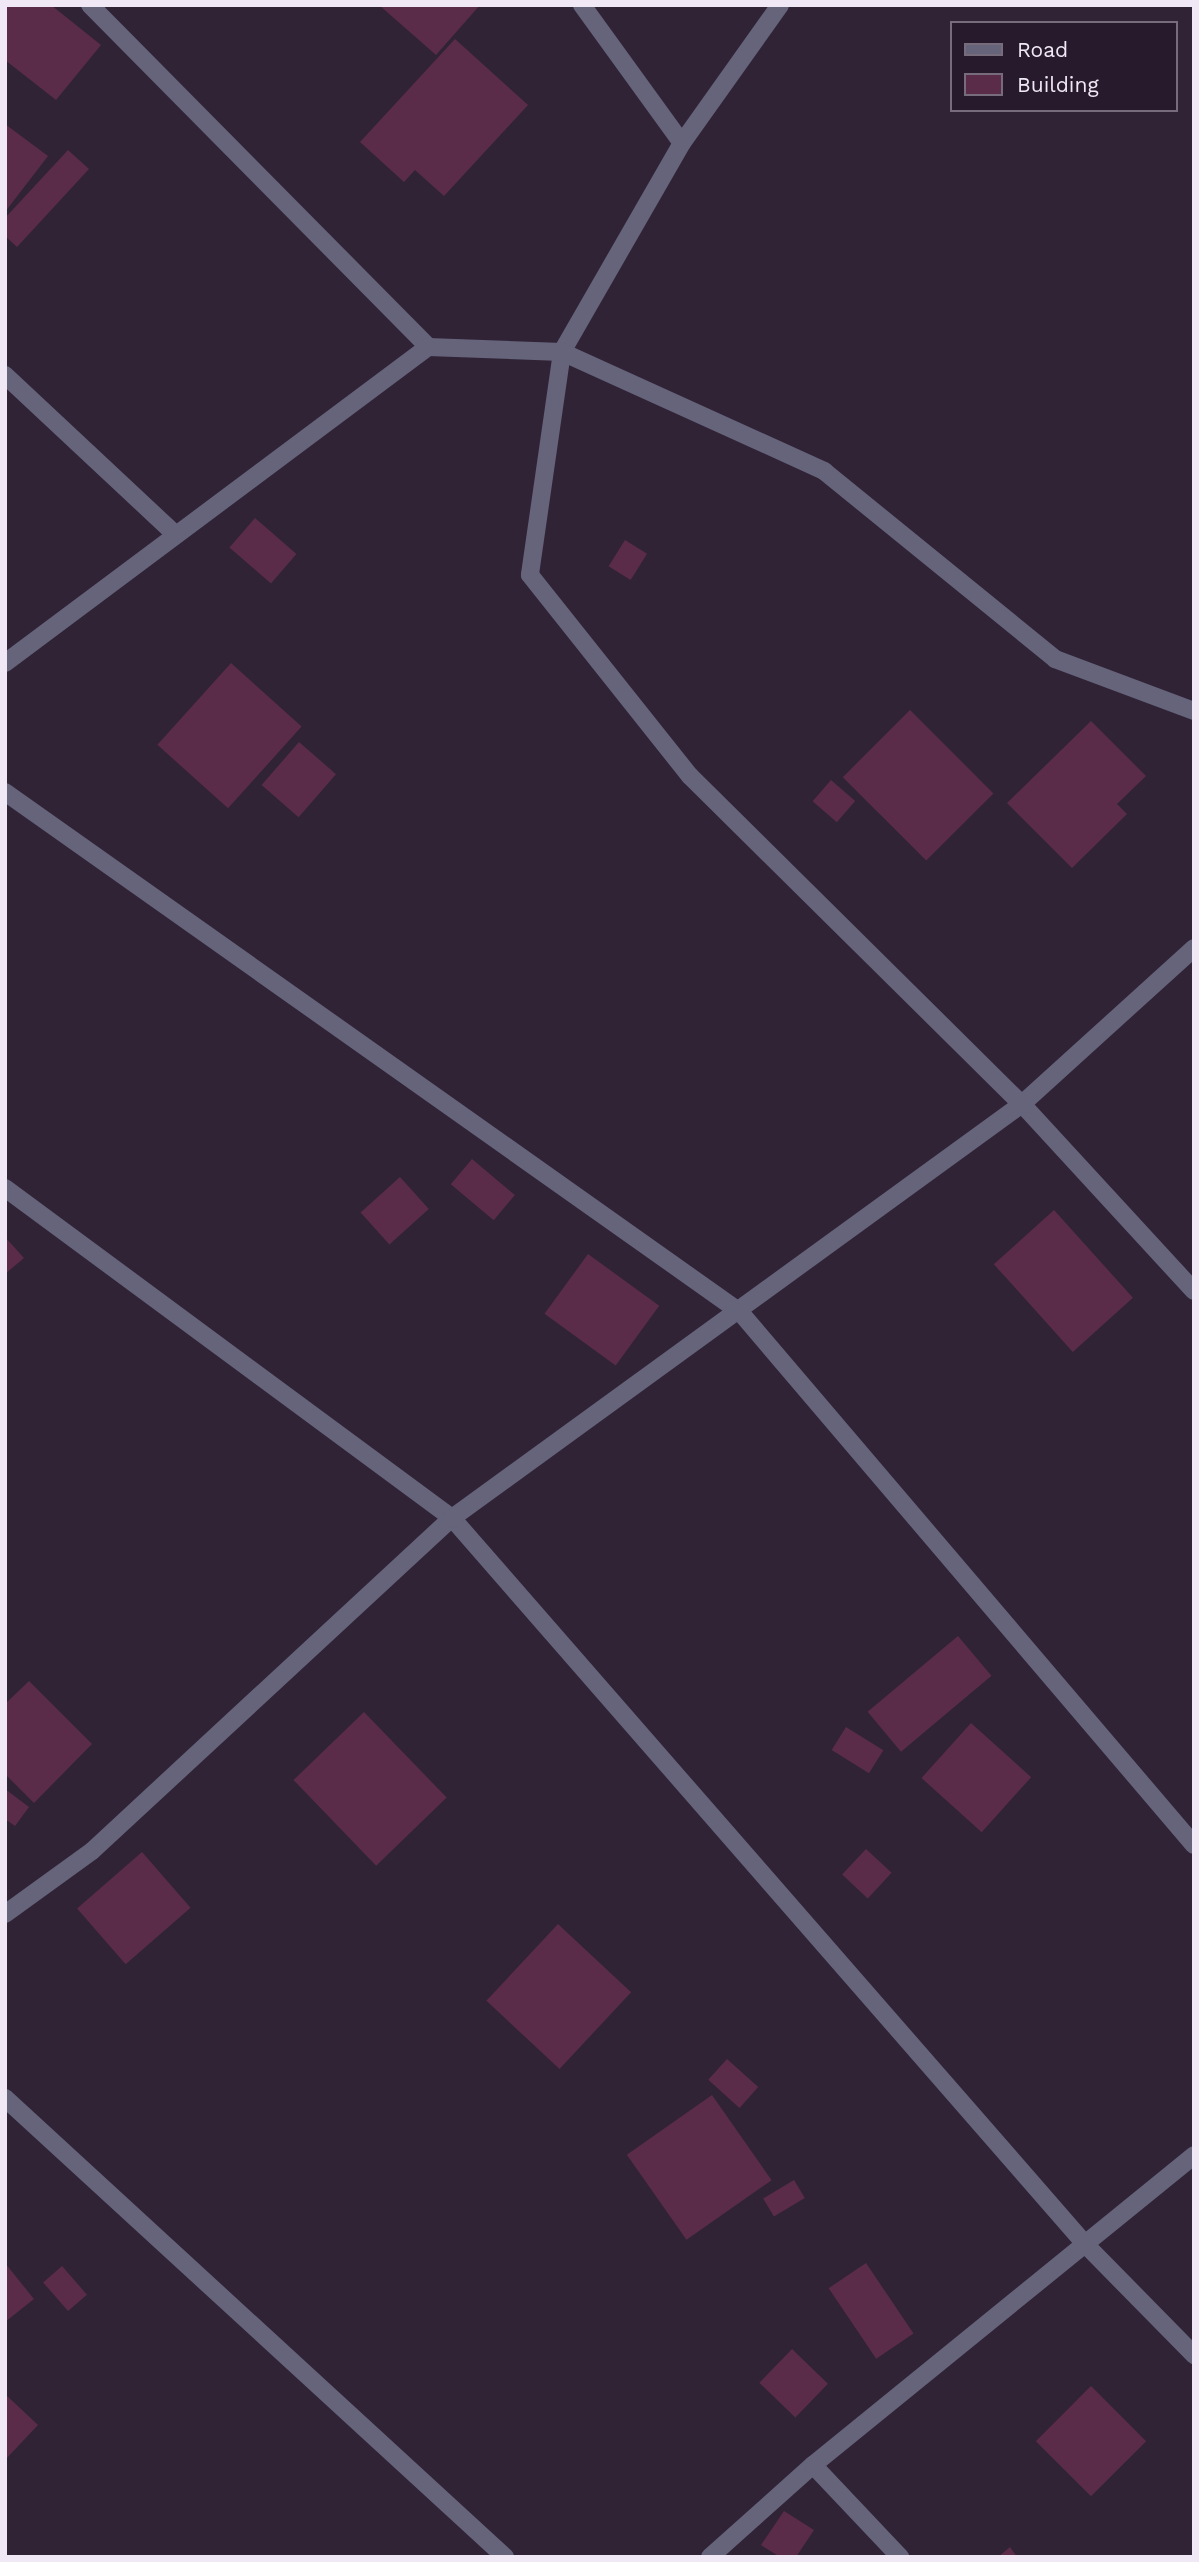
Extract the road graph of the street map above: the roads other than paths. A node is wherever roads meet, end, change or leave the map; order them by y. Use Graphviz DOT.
graph roads {
  1 [pos="90,5"];
  2 [pos="582,5"];
  3 [pos="780,5"];
  4 [pos="682,143"];
  5 [pos="428,347"];
  6 [pos="562,352"];
  7 [pos="5,375"];
  8 [pos="176,535"];
  9 [pos="5,663"];
  10 [pos="1194,711"];
  11 [pos="5,792"];
  12 [pos="1194,948"];
  13 [pos="1022,1104"];
  14 [pos="5,1188"];
  15 [pos="1194,1291"];
  16 [pos="740,1312"];
  17 [pos="452,1518"];
  18 [pos="1194,1845"];
  19 [pos="5,1914"];
  20 [pos="5,2098"];
  21 [pos="1194,2155"];
  22 [pos="1085,2244"];
  23 [pos="1194,2355"];
  24 [pos="813,2465"];
  25 [pos="505,2557"];
  26 [pos="710,2557"];
  27 [pos="900,2557"];
  1 -- 5 [label="street"];
  2 -- 4 [label="street"];
  3 -- 4 [label="street"];
  4 -- 6 [label="street"];
  5 -- 6 [label="street"];
  5 -- 8 [label="street"];
  6 -- 10 [label="street"];
  6 -- 13 [label="street"];
  7 -- 8 [label="street"];
  8 -- 9 [label="street"];
  11 -- 16 [label="street"];
  12 -- 13 [label="street"];
  13 -- 15 [label="street"];
  13 -- 16 [label="street"];
  14 -- 17 [label="street"];
  16 -- 17 [label="street"];
  16 -- 18 [label="street"];
  17 -- 19 [label="street"];
  17 -- 22 [label="street"];
  20 -- 25 [label="street"];
  21 -- 22 [label="street"];
  22 -- 23 [label="street"];
  22 -- 24 [label="street"];
  24 -- 26 [label="street"];
  24 -- 27 [label="street"];
}
